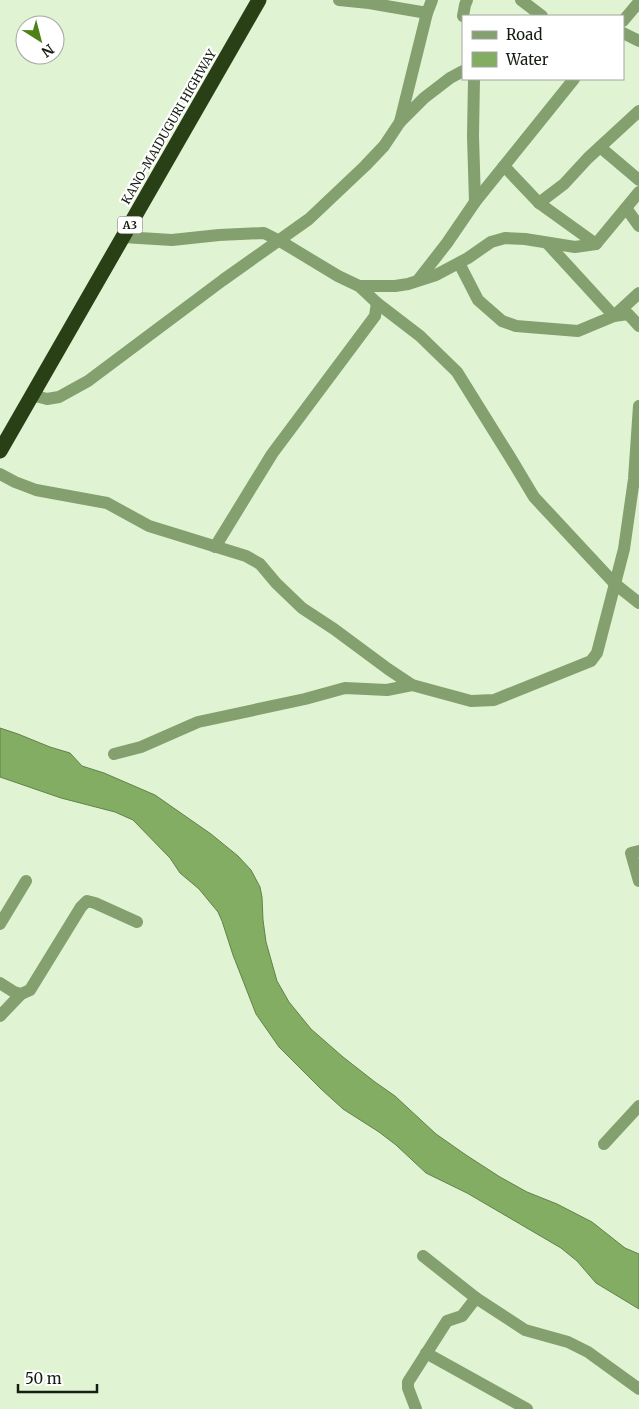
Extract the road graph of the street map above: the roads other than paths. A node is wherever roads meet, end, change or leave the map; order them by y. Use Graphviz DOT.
graph roads {
  1 [pos="259,0"];
  2 [pos="339,0"];
  3 [pos="432,0"];
  4 [pos="467,0"];
  5 [pos="639,2"];
  6 [pos="427,13"];
  7 [pos="463,15"];
  8 [pos="624,20"];
  9 [pos="624,34"];
  10 [pos="639,42"];
  11 [pos="462,71"];
  12 [pos="474,80"];
  13 [pos="573,80"];
  14 [pos="639,111"];
  15 [pos="400,122"];
  16 [pos="600,147"];
  17 [pos="504,166"];
  18 [pos="639,180"];
  19 [pos="639,192"];
  20 [pos="475,202"];
  21 [pos="539,203"];
  22 [pos="626,208"];
  23 [pos="639,226"];
  24 [pos="123,238"];
  25 [pos="280,241"];
  26 [pos="547,243"];
  27 [pos="596,244"];
  28 [pos="459,263"];
  29 [pos="419,279"];
  30 [pos="359,286"];
  31 [pos="639,293"];
  32 [pos="377,303"];
  33 [pos="614,316"];
  34 [pos="639,326"];
  35 [pos="32,395"];
  36 [pos="639,406"];
  37 [pos="0,451"];
  38 [pos="0,474"];
  39 [pos="215,546"];
  40 [pos="615,584"];
  41 [pos="639,603"];
  42 [pos="412,684"];
  43 [pos="114,754"];
  44 [pos="639,852"];
  45 [pos="26,881"];
  46 [pos="639,881"];
  47 [pos="137,922"];
  48 [pos="0,924"];
  49 [pos="0,983"];
  50 [pos="21,994"];
  51 [pos="0,1016"];
  52 [pos="639,1106"];
  53 [pos="604,1144"];
  54 [pos="423,1256"];
  55 [pos="476,1298"];
  56 [pos="426,1353"];
  57 [pos="639,1389"];
  58 [pos="416,1409"];
  59 [pos="527,1409"];
  1 -- 24 [label="highway, KANO-MAIDUGURI HIGHWAY / A3"];
  2 -- 6 [label="street"];
  3 -- 6 [label="street"];
  4 -- 7 [label="street"];
  5 -- 8 [label="street"];
  6 -- 15 [label="street"];
  9 -- 10 [label="street"];
  11 -- 15 [label="street"];
  12 -- 20 [label="street"];
  13 -- 17 [label="street"];
  14 -- 16 [label="street"];
  15 -- 25 [label="street"];
  16 -- 18 [label="street"];
  16 -- 21 [label="street"];
  17 -- 20 [label="street"];
  17 -- 21 [label="street"];
  19 -- 22 [label="street"];
  20 -- 29 [label="street"];
  21 -- 27 [label="street"];
  22 -- 23 [label="street"];
  22 -- 27 [label="street"];
  24 -- 25 [label="street"];
  24 -- 35 [label="highway, KANO-MAIDUGURI HIGHWAY / A3"];
  25 -- 30 [label="street"];
  25 -- 35 [label="street"];
  26 -- 27 [label="street"];
  26 -- 28 [label="street"];
  26 -- 33 [label="street"];
  28 -- 29 [label="street"];
  28 -- 33 [label="street"];
  29 -- 30 [label="street"];
  30 -- 32 [label="street"];
  31 -- 33 [label="street"];
  32 -- 39 [label="street"];
  32 -- 40 [label="street"];
  33 -- 34 [label="street"];
  35 -- 37 [label="highway, KANO-MAIDUGURI HIGHWAY / A3"];
  36 -- 40 [label="street"];
  38 -- 39 [label="street"];
  39 -- 42 [label="street"];
  40 -- 41 [label="street"];
  40 -- 42 [label="street"];
  42 -- 43 [label="street"];
  44 -- 46 [label="street"];
  45 -- 48 [label="street"];
  47 -- 50 [label="street"];
  49 -- 50 [label="street"];
  50 -- 51 [label="street"];
  52 -- 53 [label="street"];
  54 -- 55 [label="street"];
  55 -- 56 [label="street"];
  55 -- 57 [label="street"];
  56 -- 58 [label="street"];
  56 -- 59 [label="street"];
}
